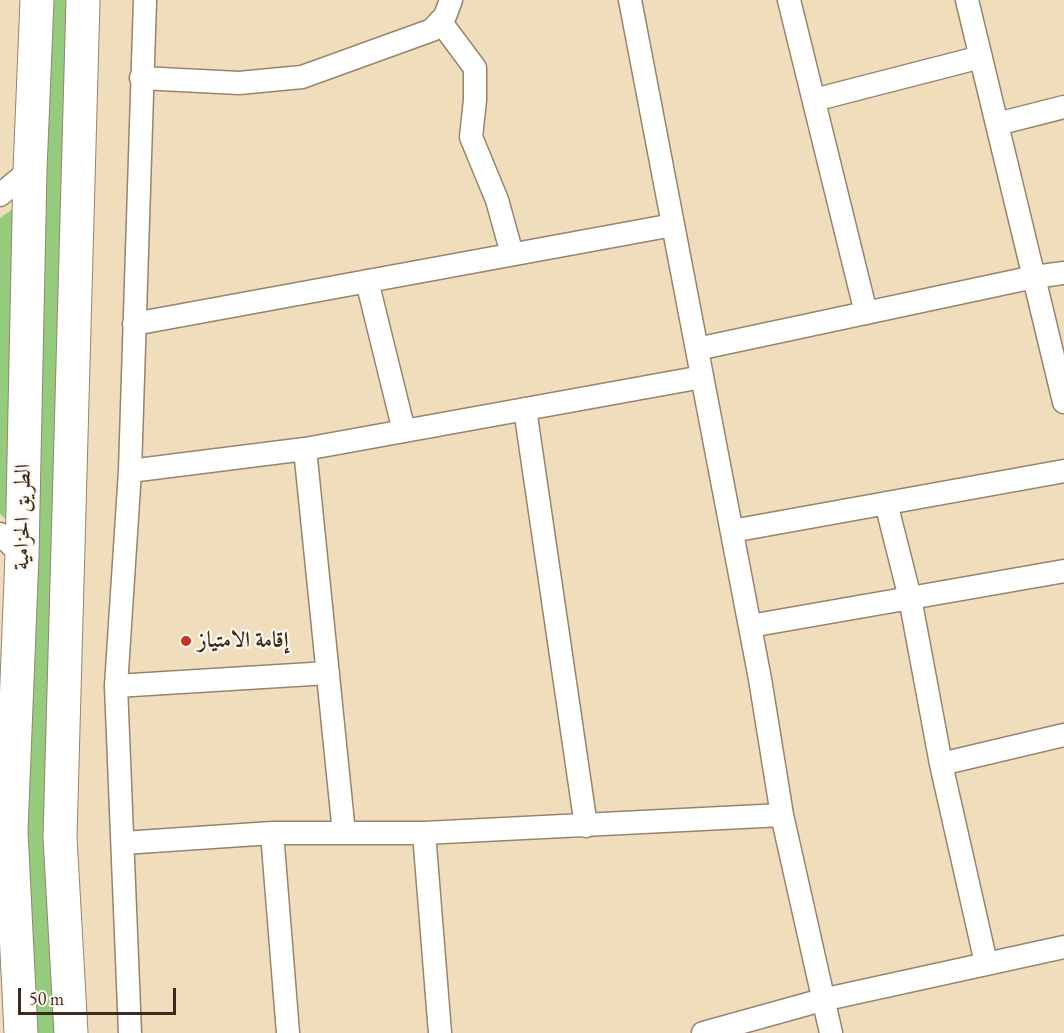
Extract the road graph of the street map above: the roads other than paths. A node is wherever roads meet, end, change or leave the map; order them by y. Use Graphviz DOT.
graph roads {
  1 [pos="37,0"];
  2 [pos="83,0"];
  3 [pos="145,0"];
  4 [pos="451,0"];
  5 [pos="630,0"];
  6 [pos="789,0"];
  7 [pos="967,0"];
  8 [pos="441,21"];
  9 [pos="981,57"];
  10 [pos="141,78"];
  11 [pos="814,99"];
  12 [pos="1064,107"];
  13 [pos="997,124"];
  14 [pos="11,183"];
  15 [pos="673,225"];
  16 [pos="512,254"];
  17 [pos="1064,273"];
  18 [pos="1034,277"];
  19 [pos="367,281"];
  20 [pos="866,313"];
  21 [pos="134,324"];
  22 [pos="697,349"];
  23 [pos="702,377"];
  24 [pos="1064,402"];
  25 [pos="525,408"];
  26 [pos="404,431"];
  27 [pos="304,449"];
  28 [pos="130,471"];
  29 [pos="1064,471"];
  30 [pos="886,503"];
  31 [pos="732,531"];
  32 [pos="8,545"];
  33 [pos="1064,571"];
  34 [pos="910,598"];
  35 [pos="750,626"];
  36 [pos="328,673"];
  37 [pos="116,687"];
  38 [pos="1064,735"];
  39 [pos="941,764"];
  40 [pos="782,815"];
  41 [pos="586,826"];
  42 [pos="272,833"];
  43 [pos="344,833"];
  44 [pos="424,833"];
  45 [pos="123,843"];
  46 [pos="1064,947"];
  47 [pos="986,963"];
  48 [pos="822,1000"];
  49 [pos="21,1033"];
  50 [pos="71,1033"];
  51 [pos="130,1033"];
  52 [pos="288,1033"];
  53 [pos="440,1033"];
  54 [pos="703,1033"];
  55 [pos="831,1033"];
  1 -- 14 [label="highway, الطريق الحزامية"];
  2 -- 50 [label="highway, الطريق الحزامية"];
  3 -- 10 [label="street"];
  4 -- 8 [label="street"];
  5 -- 15 [label="street"];
  6 -- 11 [label="street"];
  7 -- 9 [label="street"];
  8 -- 10 [label="street"];
  8 -- 16 [label="street"];
  9 -- 11 [label="street"];
  9 -- 13 [label="street"];
  10 -- 21 [label="street"];
  11 -- 20 [label="street"];
  12 -- 13 [label="street"];
  13 -- 18 [label="street"];
  14 -- 32 [label="highway, الطريق الحزامية"];
  15 -- 16 [label="street"];
  15 -- 22 [label="street"];
  16 -- 19 [label="street"];
  17 -- 18 [label="street"];
  18 -- 20 [label="street"];
  18 -- 24 [label="street"];
  19 -- 21 [label="street"];
  19 -- 26 [label="street"];
  20 -- 22 [label="street"];
  21 -- 28 [label="street"];
  22 -- 23 [label="street"];
  23 -- 25 [label="street"];
  23 -- 31 [label="street"];
  25 -- 26 [label="street"];
  25 -- 41 [label="street"];
  26 -- 27 [label="street"];
  27 -- 28 [label="street"];
  27 -- 36 [label="street"];
  28 -- 37 [label="street"];
  29 -- 30 [label="street"];
  30 -- 31 [label="street"];
  30 -- 34 [label="street"];
  31 -- 35 [label="street"];
  32 -- 49 [label="highway, الطريق الحزامية"];
  33 -- 34 [label="street"];
  34 -- 35 [label="street"];
  34 -- 39 [label="street"];
  35 -- 40 [label="street"];
  36 -- 37 [label="street"];
  36 -- 43 [label="street"];
  37 -- 45 [label="street"];
  38 -- 39 [label="street"];
  39 -- 47 [label="street"];
  40 -- 41 [label="street"];
  40 -- 48 [label="street"];
  41 -- 44 [label="street"];
  42 -- 43 [label="street"];
  42 -- 45 [label="street"];
  42 -- 52 [label="street"];
  43 -- 44 [label="street"];
  44 -- 53 [label="street"];
  45 -- 51 [label="street"];
  46 -- 47 [label="street"];
  47 -- 48 [label="street"];
  48 -- 54 [label="street"];
  48 -- 55 [label="street"];
}
